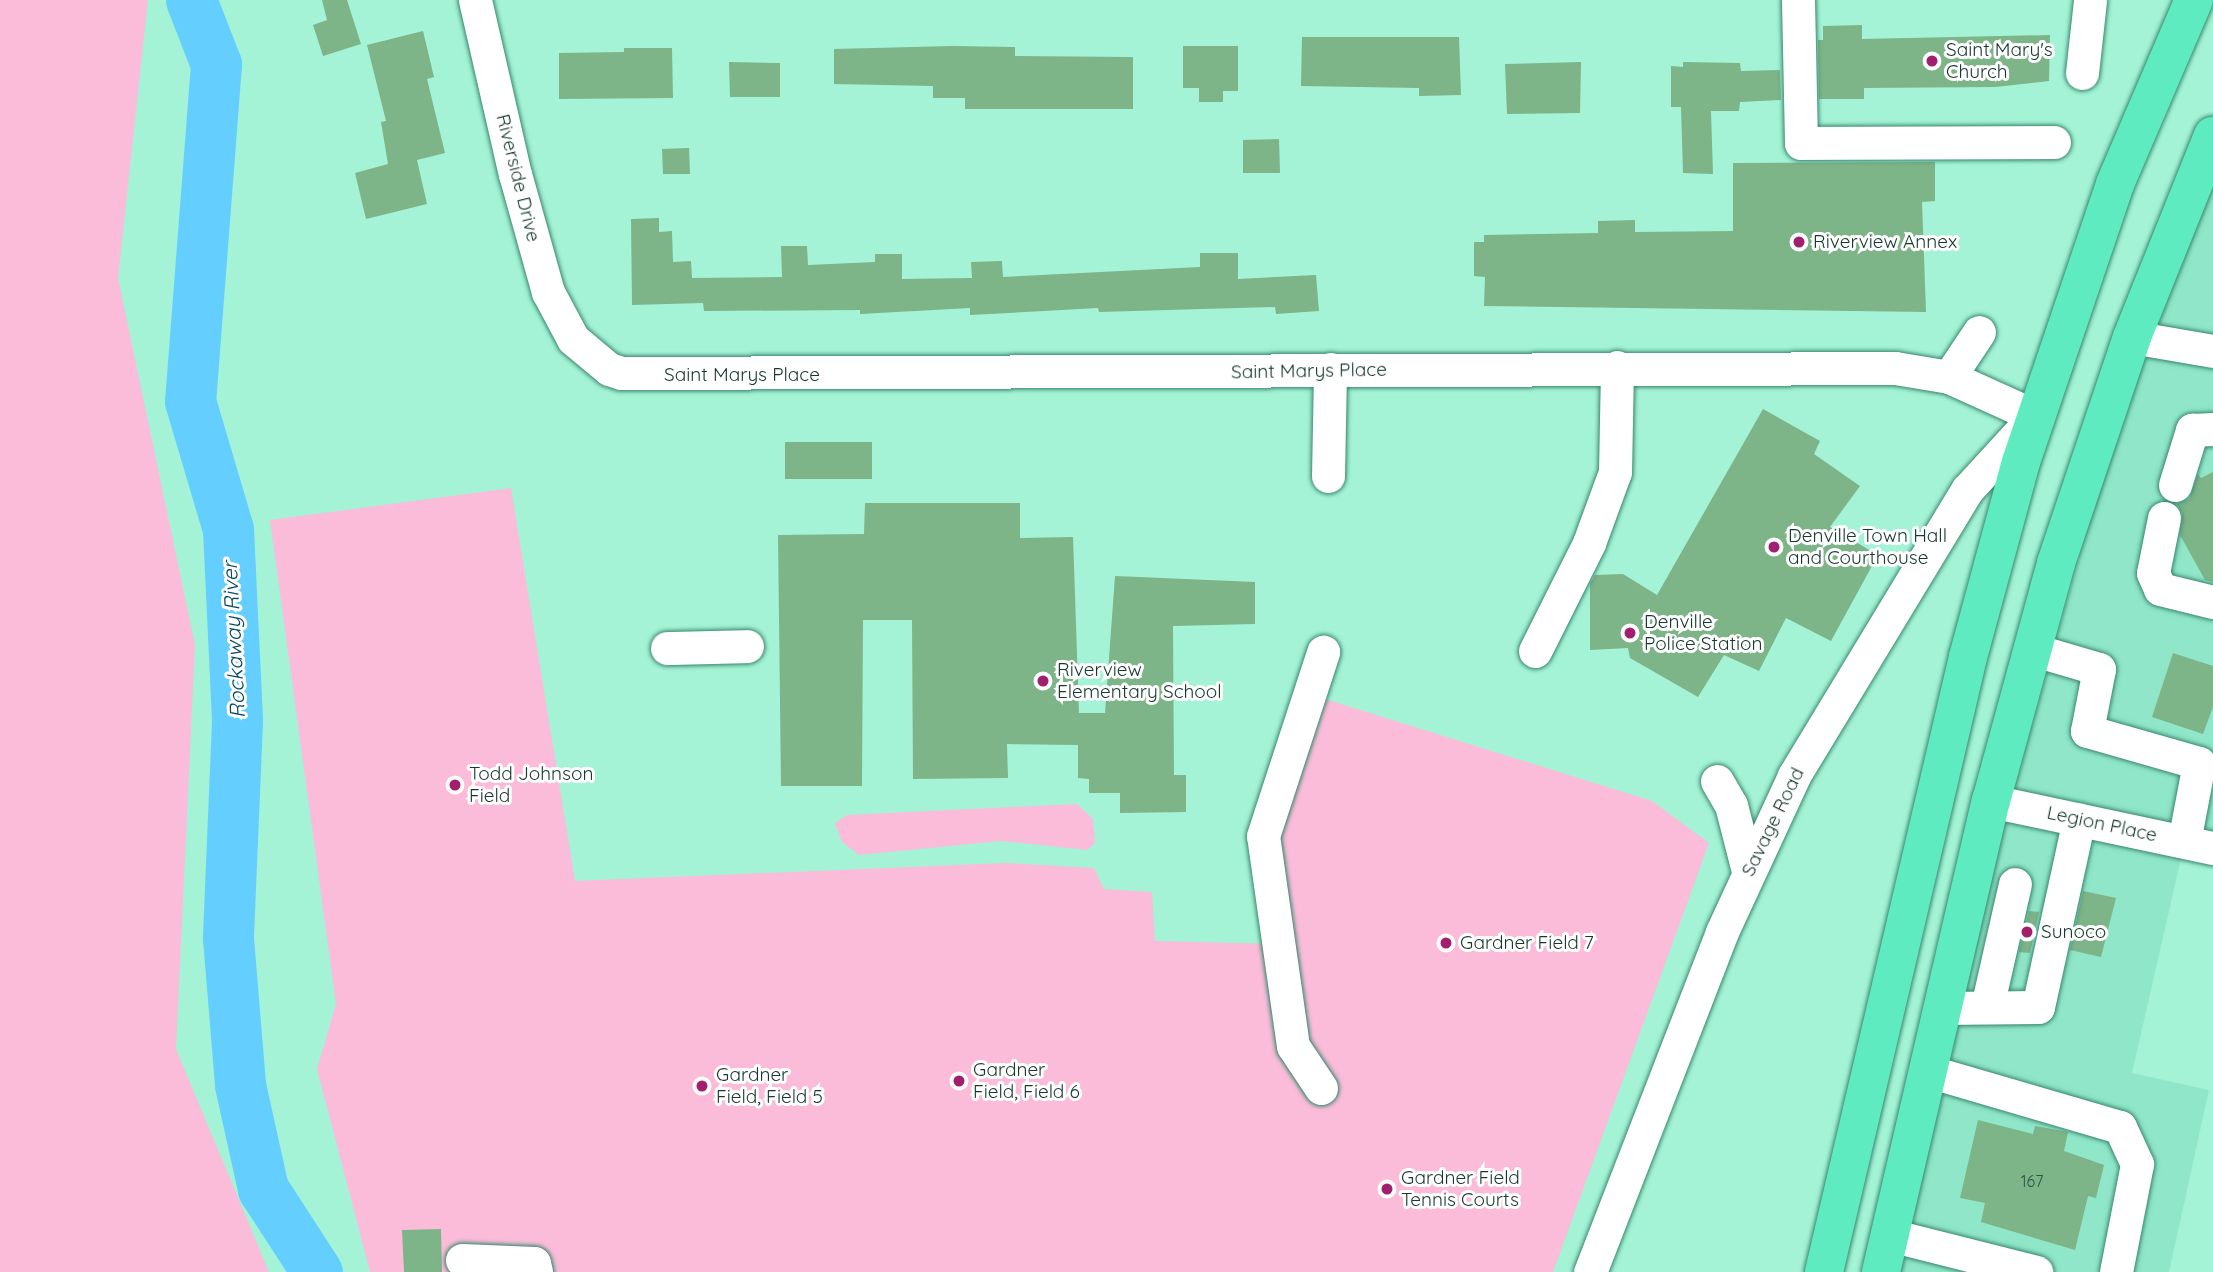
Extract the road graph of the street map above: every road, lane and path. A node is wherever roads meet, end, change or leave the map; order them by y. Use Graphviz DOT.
graph roads {
  1 [pos="475,0"];
  2 [pos="1798,0"];
  3 [pos="2091,0"];
  4 [pos="2181,9"];
  5 [pos="2081,73"];
  6 [pos="2213,136"];
  7 [pos="2054,142"];
  8 [pos="1979,332"];
  9 [pos="2132,337"];
  10 [pos="581,348"];
  11 [pos="2213,351"];
  12 [pos="1617,367"];
  13 [pos="1330,369"];
  14 [pos="1949,377"];
  15 [pos="2035,416"];
  16 [pos="2213,429"];
  17 [pos="1328,476"];
  18 [pos="2175,485"];
  19 [pos="2164,518"];
  20 [pos="2213,602"];
  21 [pos="747,646"];
  22 [pos="667,648"];
  23 [pos="2031,649"];
  24 [pos="1535,651"];
  25 [pos="1323,652"];
  26 [pos="1717,781"];
  27 [pos="1991,801"];
  28 [pos="2078,820"];
  29 [pos="2199,845"];
  30 [pos="1748,872"];
  31 [pos="1973,877"];
  32 [pos="2015,884"];
  33 [pos="2063,892"];
  34 [pos="1987,1007"];
  35 [pos="1942,1008"];
  36 [pos="1928,1071"];
  37 [pos="1321,1088"];
  38 [pos="1890,1235"];
  39 [pos="462,1260"];
  40 [pos="1942,1261"];
  41 [pos="536,1272"];
  42 [pos="1590,1272"];
  43 [pos="1824,1272"];
  44 [pos="1881,1272"];
  45 [pos="2036,1272"];
  46 [pos="2116,1272"];
  1 -- 10 [label="street, Riverside Drive"];
  2 -- 7 [label="street"];
  3 -- 5 [label="street"];
  4 -- 15 [label="highway"];
  6 -- 9 [label="highway"];
  8 -- 14 [label="street"];
  9 -- 11 [label="street"];
  9 -- 23 [label="highway"];
  10 -- 13 [label="street, Saint Marys Place"];
  12 -- 13 [label="street, Saint Marys Place"];
  12 -- 14 [label="street, Saint Marys Place"];
  12 -- 24 [label="street"];
  13 -- 17 [label="street"];
  14 -- 15 [label="street, Saint Marys Place"];
  15 -- 30 [label="street, Savage Road"];
  15 -- 43 [label="highway"];
  16 -- 18 [label="street"];
  19 -- 20 [label="street"];
  21 -- 22 [label="street"];
  23 -- 27 [label="highway"];
  23 -- 29 [label="street"];
  25 -- 37 [label="street"];
  26 -- 30 [label="street"];
  27 -- 28 [label="street, Legion Place"];
  27 -- 31 [label="highway"];
  28 -- 29 [label="street, Legion Place"];
  28 -- 33 [label="street"];
  30 -- 42 [label="street, Savage Road"];
  31 -- 32 [label="street"];
  31 -- 35 [label="highway"];
  32 -- 33 [label="street"];
  32 -- 34 [label="street"];
  33 -- 34 [label="street"];
  34 -- 35 [label="street"];
  35 -- 36 [label="highway"];
  36 -- 38 [label="highway"];
  36 -- 46 [label="street"];
  38 -- 40 [label="street"];
  38 -- 44 [label="highway"];
  39 -- 41 [label="street"];
  40 -- 45 [label="street"];
}
